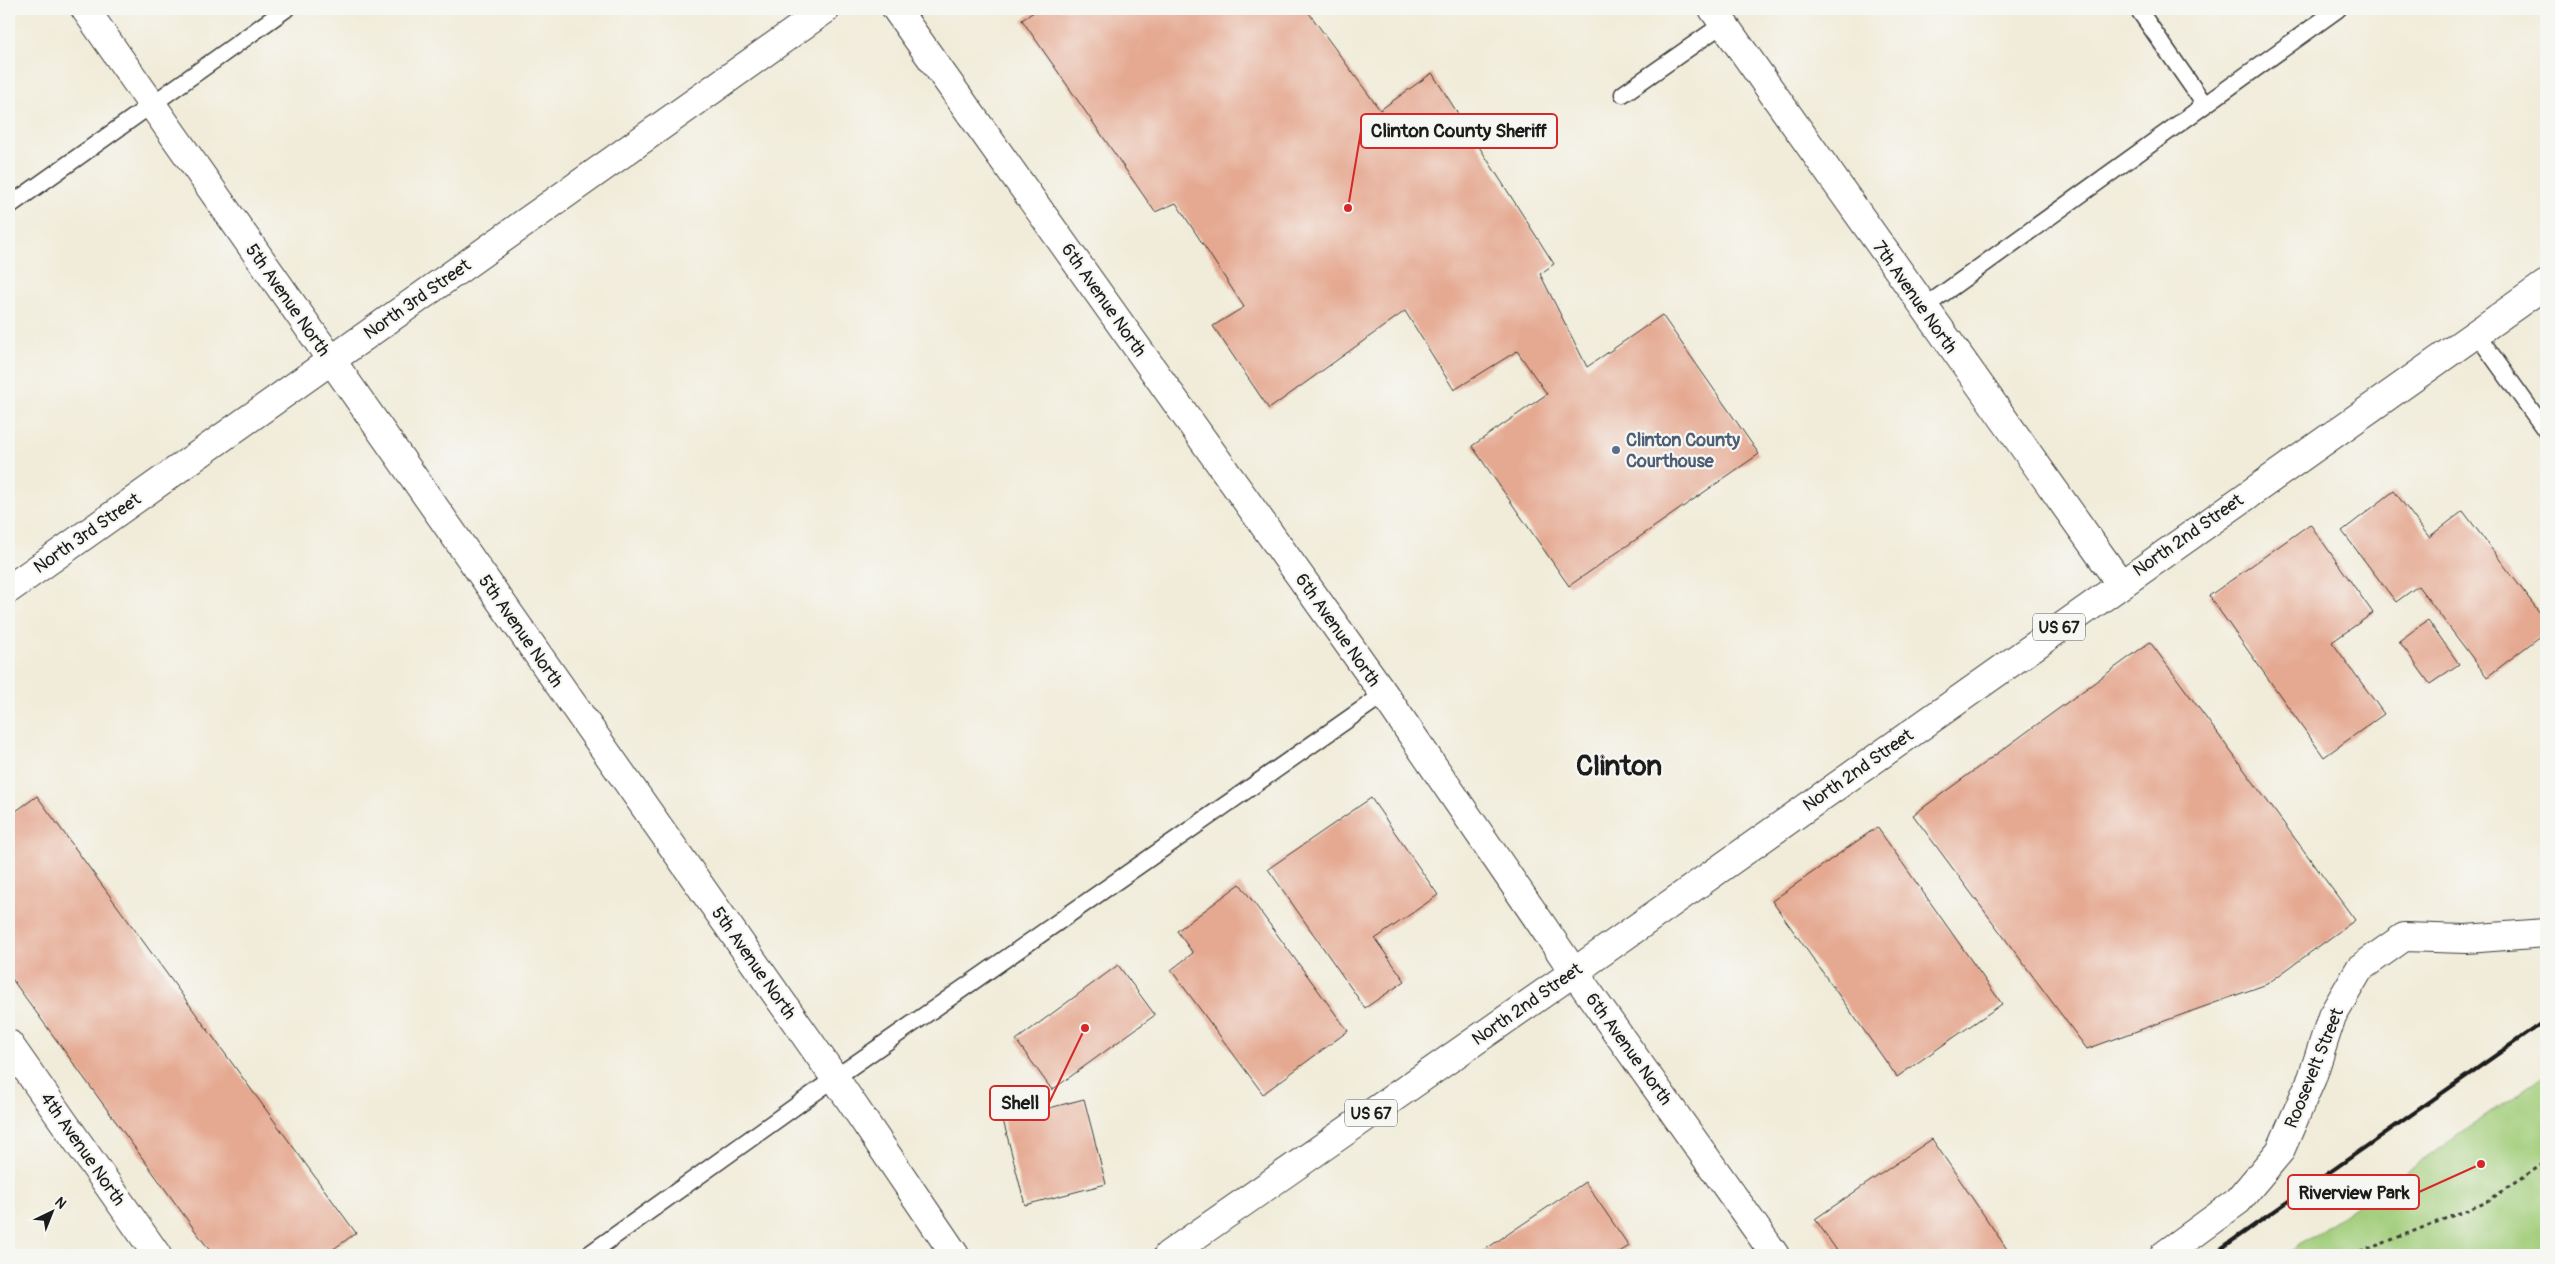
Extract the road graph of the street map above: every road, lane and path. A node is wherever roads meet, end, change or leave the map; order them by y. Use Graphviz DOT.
graph roads {
  1 [pos="85,9"];
  2 [pos="286,9"];
  3 [pos="826,9"];
  4 [pos="896,9"];
  5 [pos="2138,9"];
  6 [pos="2338,9"];
  7 [pos="1718,16"];
  8 [pos="1623,94"];
  9 [pos="152,105"];
  10 [pos="2205,105"];
  11 [pos="9,206"];
  12 [pos="2546,284"];
  13 [pos="1923,308"];
  14 [pos="2476,333"];
  15 [pos="330,360"];
  16 [pos="2546,430"];
  17 [pos="2120,584"];
  18 [pos="9,589"];
  19 [pos="1384,694"];
  20 [pos="2546,933"];
  21 [pos="1574,972"];
  22 [pos="9,1044"];
  23 [pos="835,1078"];
  24 [pos="2546,1162"];
  25 [pos="158,1255"];
  26 [pos="588,1255"];
  27 [pos="955,1255"];
  28 [pos="1168,1255"];
  29 [pos="1775,1255"];
  30 [pos="2164,1255"];
  31 [pos="2354,1255"];
  1 -- 9 [label="street, 5th Avenue North"];
  2 -- 9 [label="lane"];
  3 -- 15 [label="street, North 3rd Street"];
  4 -- 19 [label="street, 6th Avenue North"];
  5 -- 10 [label="lane"];
  6 -- 10 [label="lane"];
  7 -- 8 [label="lane"];
  7 -- 13 [label="street, 7th Avenue North"];
  9 -- 11 [label="lane"];
  9 -- 15 [label="street, 5th Avenue North"];
  10 -- 13 [label="lane"];
  12 -- 14 [label="street, North 2nd Street / US 67"];
  13 -- 17 [label="street, 7th Avenue North"];
  14 -- 16 [label="lane"];
  14 -- 17 [label="street, North 2nd Street / US 67"];
  15 -- 18 [label="street, North 3rd Street"];
  15 -- 23 [label="street, 5th Avenue North"];
  17 -- 21 [label="street, North 2nd Street / US 67"];
  19 -- 21 [label="street, 6th Avenue North"];
  19 -- 23 [label="lane"];
  20 -- 30 [label="street, Roosevelt Street"];
  21 -- 28 [label="street, North 2nd Street / US 67"];
  21 -- 29 [label="street, 6th Avenue North"];
  22 -- 25 [label="street, 4th Avenue North"];
  23 -- 26 [label="lane"];
  23 -- 27 [label="street, 5th Avenue North"];
  24 -- 31 [label="path"];
}
